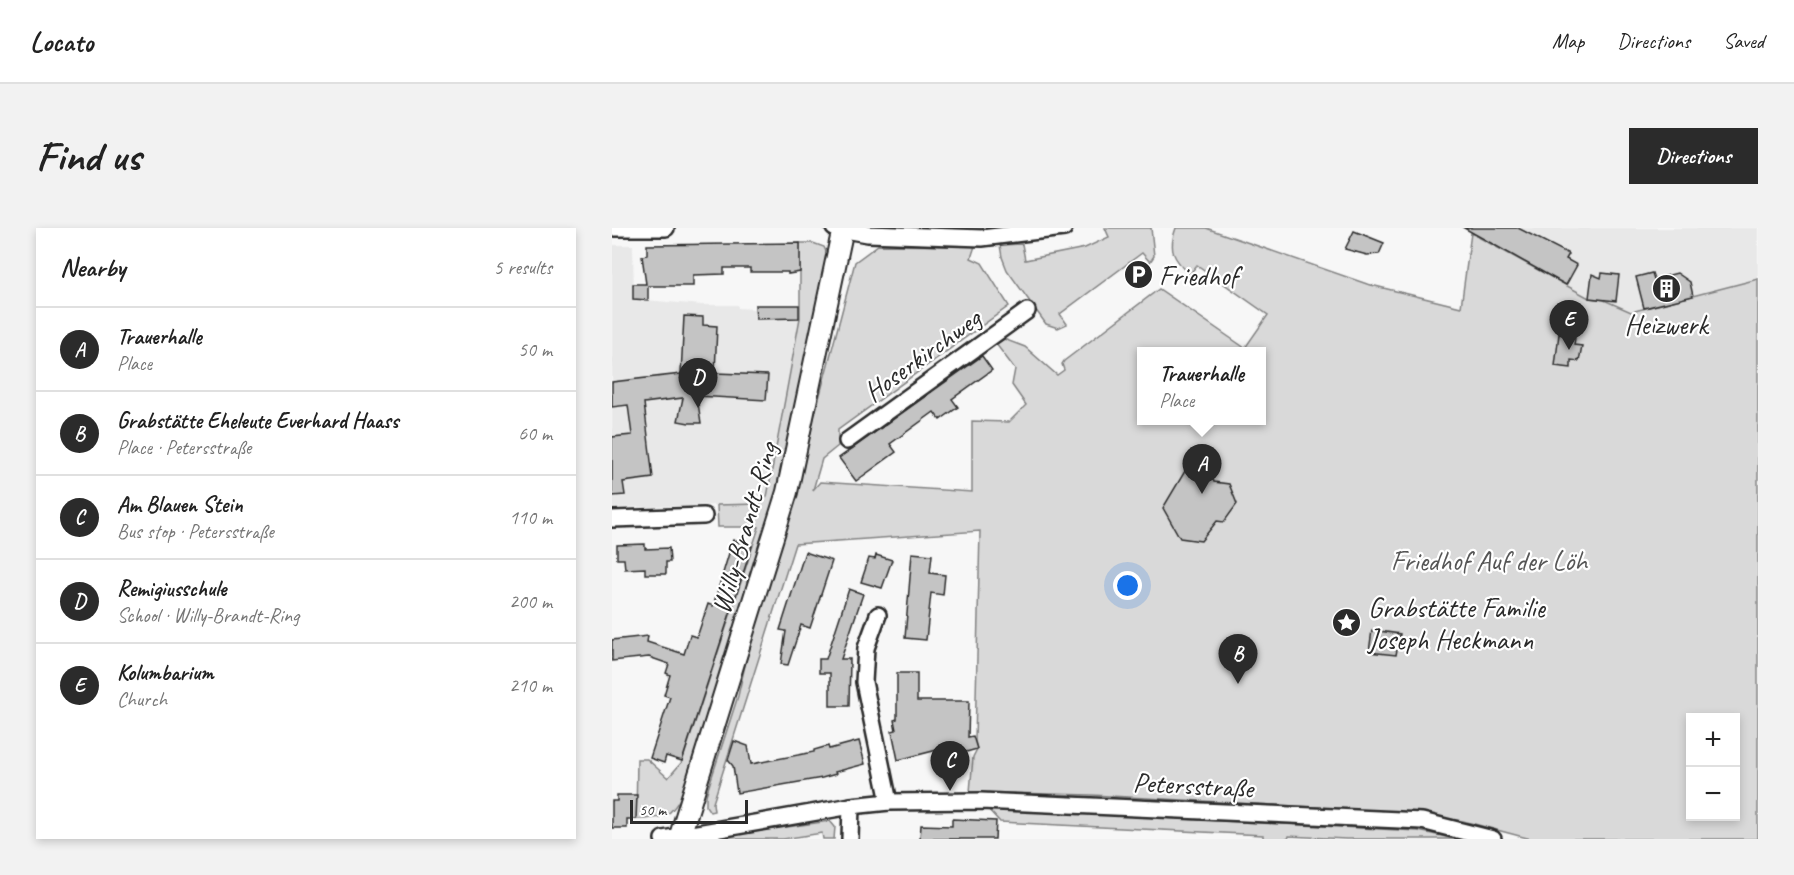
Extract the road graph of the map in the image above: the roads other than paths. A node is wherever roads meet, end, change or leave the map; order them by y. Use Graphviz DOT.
graph roads {
  1 [pos="612,228"];
  2 [pos="666,228"];
  3 [pos="840,228"];
  4 [pos="1064,228"];
  5 [pos="1027,311"];
  6 [pos="847,441"];
  7 [pos="704,516"];
  8 [pos="612,519"];
  9 [pos="878,615"];
  10 [pos="889,802"];
  11 [pos="851,806"];
  12 [pos="674,838"];
  13 [pos="850,839"];
  14 [pos="1493,839"];
  1 -- 2 [label="street"];
  3 -- 4 [label="street"];
  3 -- 12 [label="main road, Willy-Brandt-Ring"];
  5 -- 6 [label="street, Hoserkirchweg"];
  7 -- 8 [label="street"];
  9 -- 10 [label="street"];
  10 -- 11 [label="street, Petersstraße"];
  10 -- 14 [label="street, Petersstraße"];
  11 -- 12 [label="street, Petersstraße"];
  11 -- 13 [label="street"];
}
